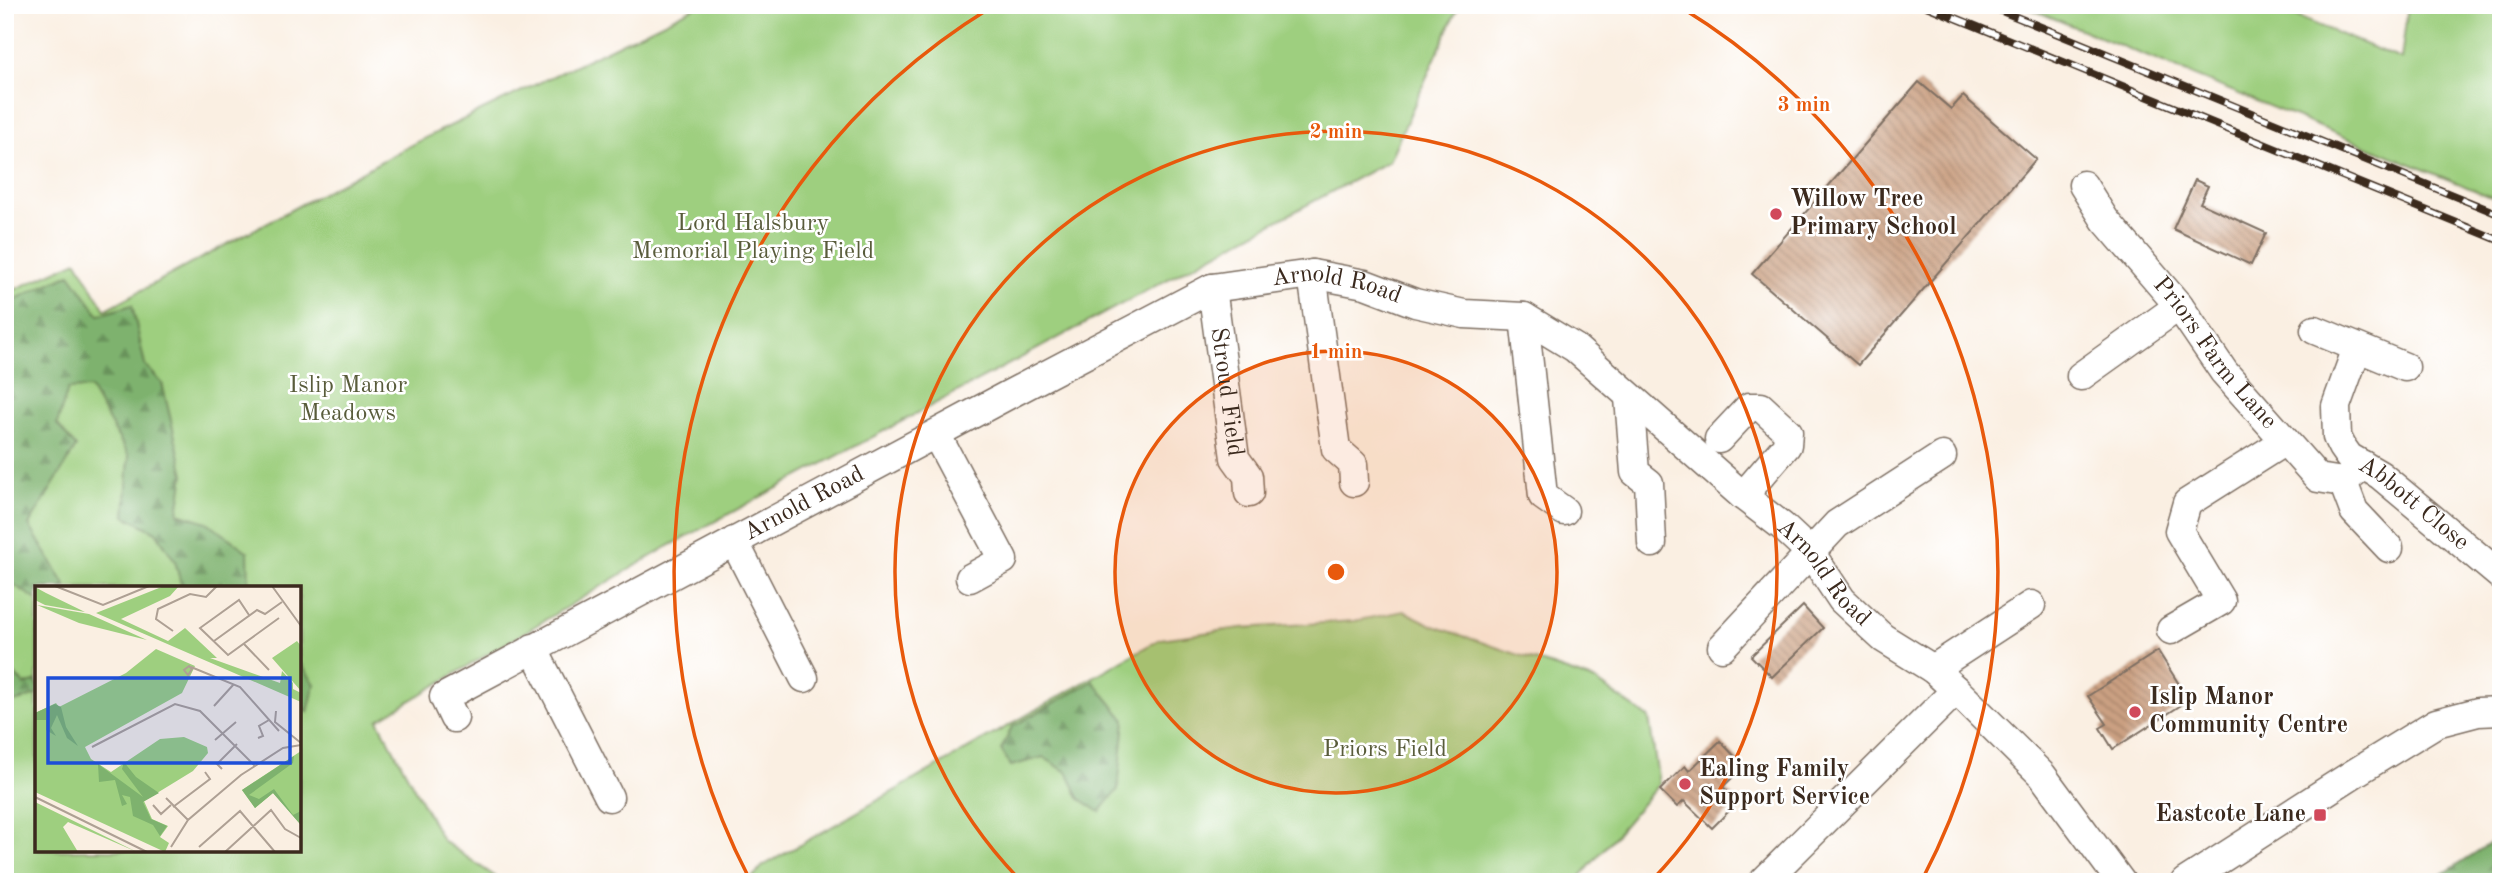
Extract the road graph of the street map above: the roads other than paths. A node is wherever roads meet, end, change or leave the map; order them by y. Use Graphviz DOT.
graph roads {
  1 [pos="2083,185"];
  2 [pos="1312,274"];
  3 [pos="1212,288"];
  4 [pos="2179,306"];
  5 [pos="1524,317"];
  6 [pos="2315,330"];
  7 [pos="2357,348"];
  8 [pos="2404,367"];
  9 [pos="2081,376"];
  10 [pos="1629,398"];
  11 [pos="936,434"];
  12 [pos="1719,439"];
  13 [pos="2285,441"];
  14 [pos="1942,456"];
  15 [pos="2353,474"];
  16 [pos="1353,482"];
  17 [pos="1250,493"];
  18 [pos="1743,496"];
  19 [pos="1564,511"];
  20 [pos="734,541"];
  21 [pos="1652,543"];
  22 [pos="2389,548"];
  23 [pos="1810,552"];
  24 [pos="2501,576"];
  25 [pos="970,578"];
  26 [pos="2031,605"];
  27 [pos="2171,630"];
  28 [pos="1722,647"];
  29 [pos="533,648"];
  30 [pos="1933,669"];
  31 [pos="804,678"];
  32 [pos="1956,690"];
  33 [pos="2501,711"];
  34 [pos="454,718"];
  35 [pos="609,797"];
  36 [pos="1763,882"];
  37 [pos="2121,882"];
  38 [pos="2185,882"];
  1 -- 4 [label="street, Priors Farm Lane"];
  2 -- 3 [label="street, Arnold Road"];
  2 -- 5 [label="street, Arnold Road"];
  2 -- 16 [label="street"];
  3 -- 11 [label="street, Arnold Road"];
  3 -- 17 [label="street, Stroud Field"];
  4 -- 9 [label="street"];
  4 -- 13 [label="street, Priors Farm Lane"];
  5 -- 10 [label="street, Arnold Road"];
  5 -- 19 [label="street"];
  6 -- 7 [label="street"];
  7 -- 8 [label="street"];
  7 -- 15 [label="street, Abbott Close"];
  10 -- 18 [label="street, Arnold Road"];
  10 -- 21 [label="street"];
  11 -- 20 [label="street, Arnold Road"];
  11 -- 25 [label="street"];
  12 -- 18 [label="street"];
  13 -- 15 [label="street, Priors Farm Lane"];
  13 -- 27 [label="street"];
  14 -- 23 [label="street"];
  15 -- 22 [label="street"];
  15 -- 24 [label="street, Abbott Close"];
  18 -- 23 [label="street, Arnold Road"];
  20 -- 29 [label="street, Arnold Road"];
  20 -- 31 [label="street"];
  23 -- 28 [label="street"];
  23 -- 30 [label="street, Arnold Road"];
  26 -- 30 [label="street"];
  29 -- 34 [label="street, Arnold Road"];
  29 -- 35 [label="street"];
  30 -- 32 [label="street, Arnold Road"];
  32 -- 36 [label="street"];
  32 -- 37 [label="street, Arnold Road"];
  33 -- 38 [label="street"];
}
